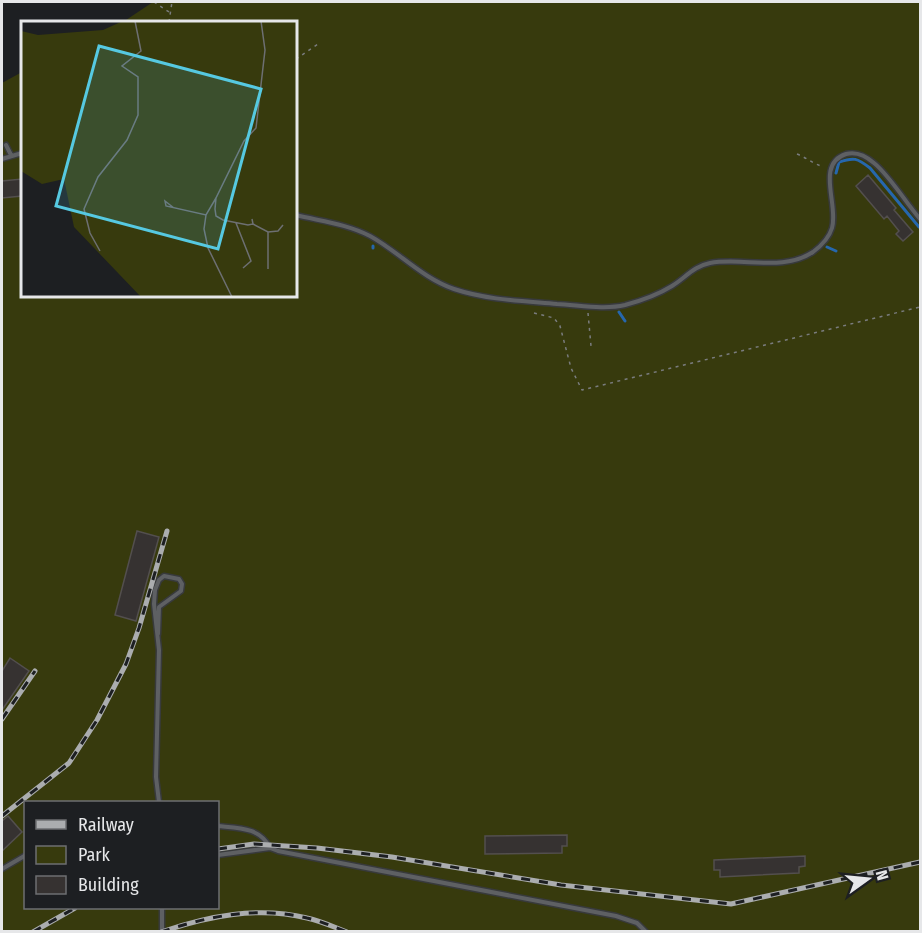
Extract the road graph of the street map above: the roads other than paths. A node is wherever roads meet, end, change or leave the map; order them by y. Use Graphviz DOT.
graph roads {
  1 [pos="6,145"];
  2 [pos="21,153"];
  3 [pos="11,155"];
  4 [pos="2,159"];
  5 [pos="297,215"];
  6 [pos="921,219"];
  7 [pos="158,634"];
  8 [pos="159,801"];
  9 [pos="219,826"];
  10 [pos="270,848"];
  11 [pos="219,855"];
  12 [pos="24,856"];
  13 [pos="2,869"];
  14 [pos="162,909"];
  15 [pos="162,932"];
  16 [pos="646,932"];
  1 -- 3 [label="lane"];
  2 -- 3 [label="lane"];
  3 -- 4 [label="lane"];
  5 -- 6 [label="lane"];
  7 -- 7 [label="lane"];
  7 -- 8 [label="lane"];
  9 -- 10 [label="lane"];
  10 -- 11 [label="lane"];
  10 -- 16 [label="lane"];
  12 -- 13 [label="lane"];
  14 -- 15 [label="lane"];
}
